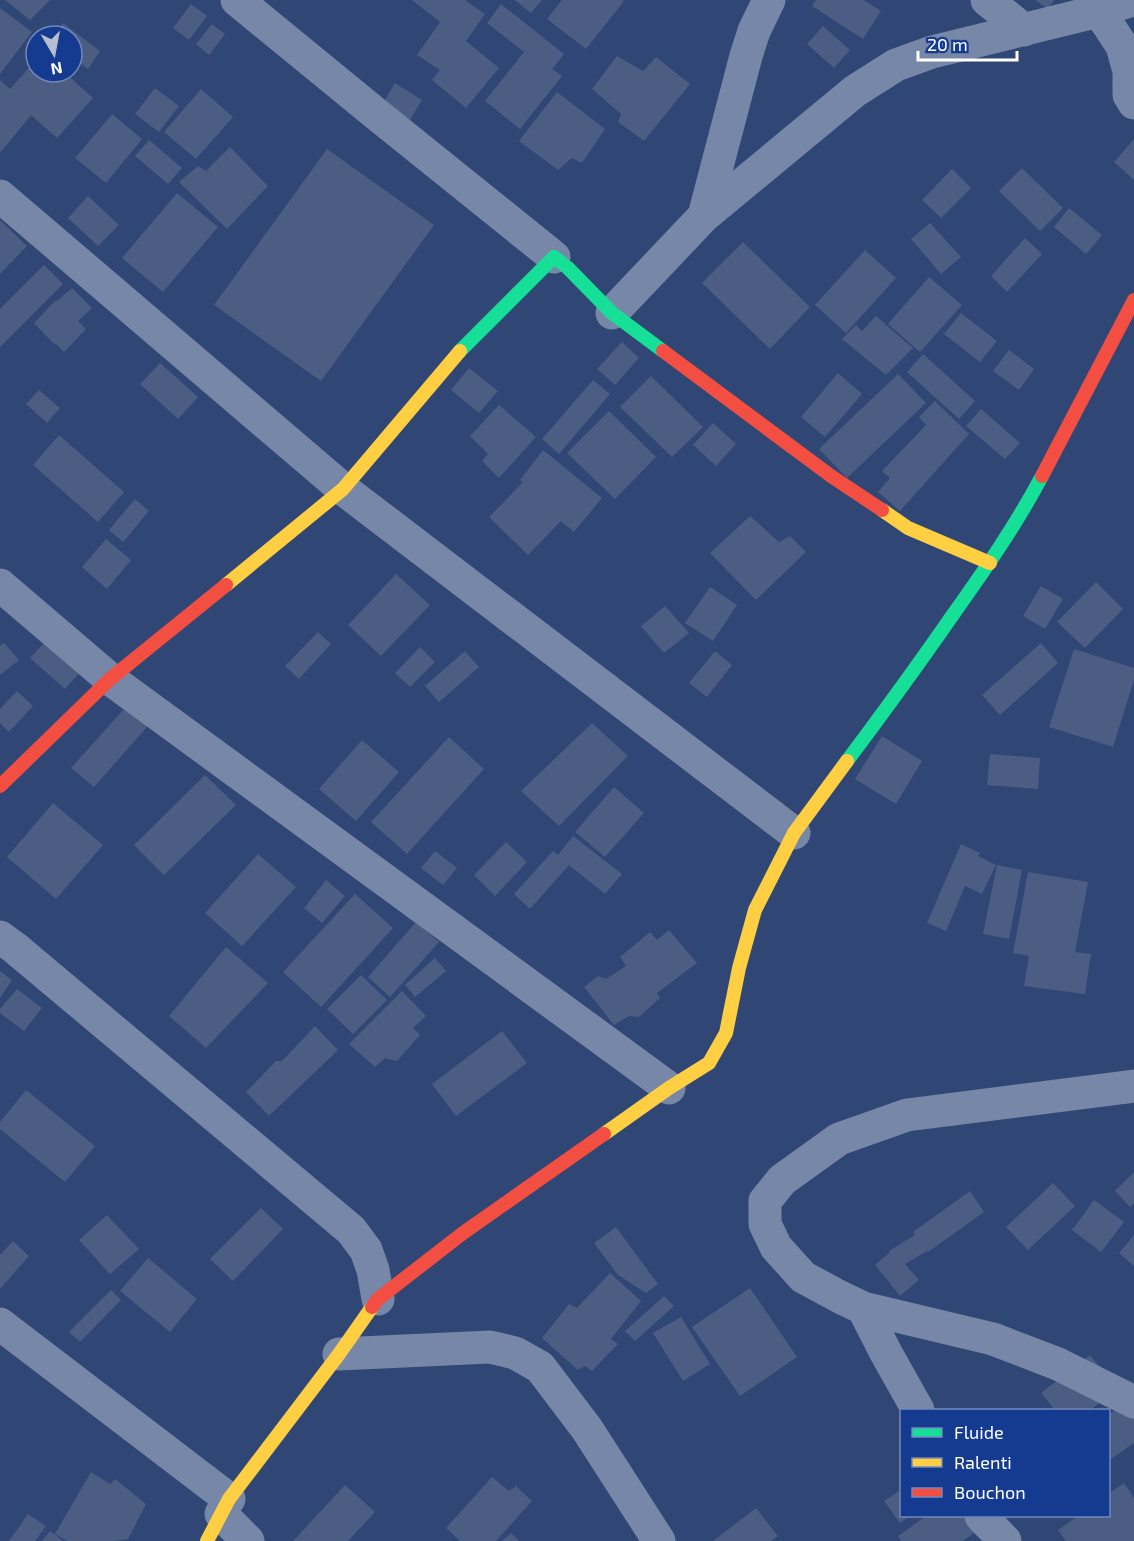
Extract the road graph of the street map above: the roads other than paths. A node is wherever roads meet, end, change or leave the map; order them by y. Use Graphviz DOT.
graph roads {
  1 [pos="237,0"];
  2 [pos="769,0"];
  3 [pos="987,0"];
  4 [pos="1132,0"];
  5 [pos="1099,11"];
  6 [pos="1024,30"];
  7 [pos="1134,103"];
  8 [pos="0,196"];
  9 [pos="704,216"];
  10 [pos="554,257"];
  11 [pos="1134,300"];
  12 [pos="612,313"];
  13 [pos="343,489"];
  14 [pos="990,563"];
  15 [pos="0,585"];
  16 [pos="110,679"];
  17 [pos="0,786"];
  18 [pos="794,833"];
  19 [pos="0,937"];
  20 [pos="1134,1086"];
  21 [pos="669,1088"];
  22 [pos="378,1299"];
  23 [pos="863,1308"];
  24 [pos="0,1324"];
  25 [pos="339,1354"];
  26 [pos="1134,1402"];
  27 [pos="917,1409"];
  28 [pos="983,1517"];
  29 [pos="219,1518"];
  30 [pos="248,1541"];
  31 [pos="660,1541"];
  32 [pos="1005,1541"];
  1 -- 10 [label="street"];
  2 -- 9 [label="street"];
  3 -- 6 [label="street"];
  4 -- 5 [label="street"];
  5 -- 6 [label="street"];
  5 -- 7 [label="street"];
  6 -- 9 [label="street"];
  8 -- 13 [label="street"];
  9 -- 12 [label="street"];
  10 -- 12 [label="street"];
  10 -- 13 [label="street"];
  11 -- 14 [label="street"];
  12 -- 14 [label="street"];
  13 -- 16 [label="street"];
  13 -- 18 [label="street"];
  14 -- 18 [label="street"];
  15 -- 16 [label="street"];
  16 -- 17 [label="street"];
  16 -- 21 [label="street"];
  18 -- 21 [label="street"];
  19 -- 22 [label="street"];
  20 -- 23 [label="street"];
  21 -- 22 [label="street"];
  22 -- 25 [label="street"];
  23 -- 26 [label="street"];
  23 -- 27 [label="street"];
  24 -- 29 [label="street"];
  25 -- 29 [label="street"];
  25 -- 31 [label="street"];
  28 -- 32 [label="street"];
  29 -- 30 [label="street"];
}
